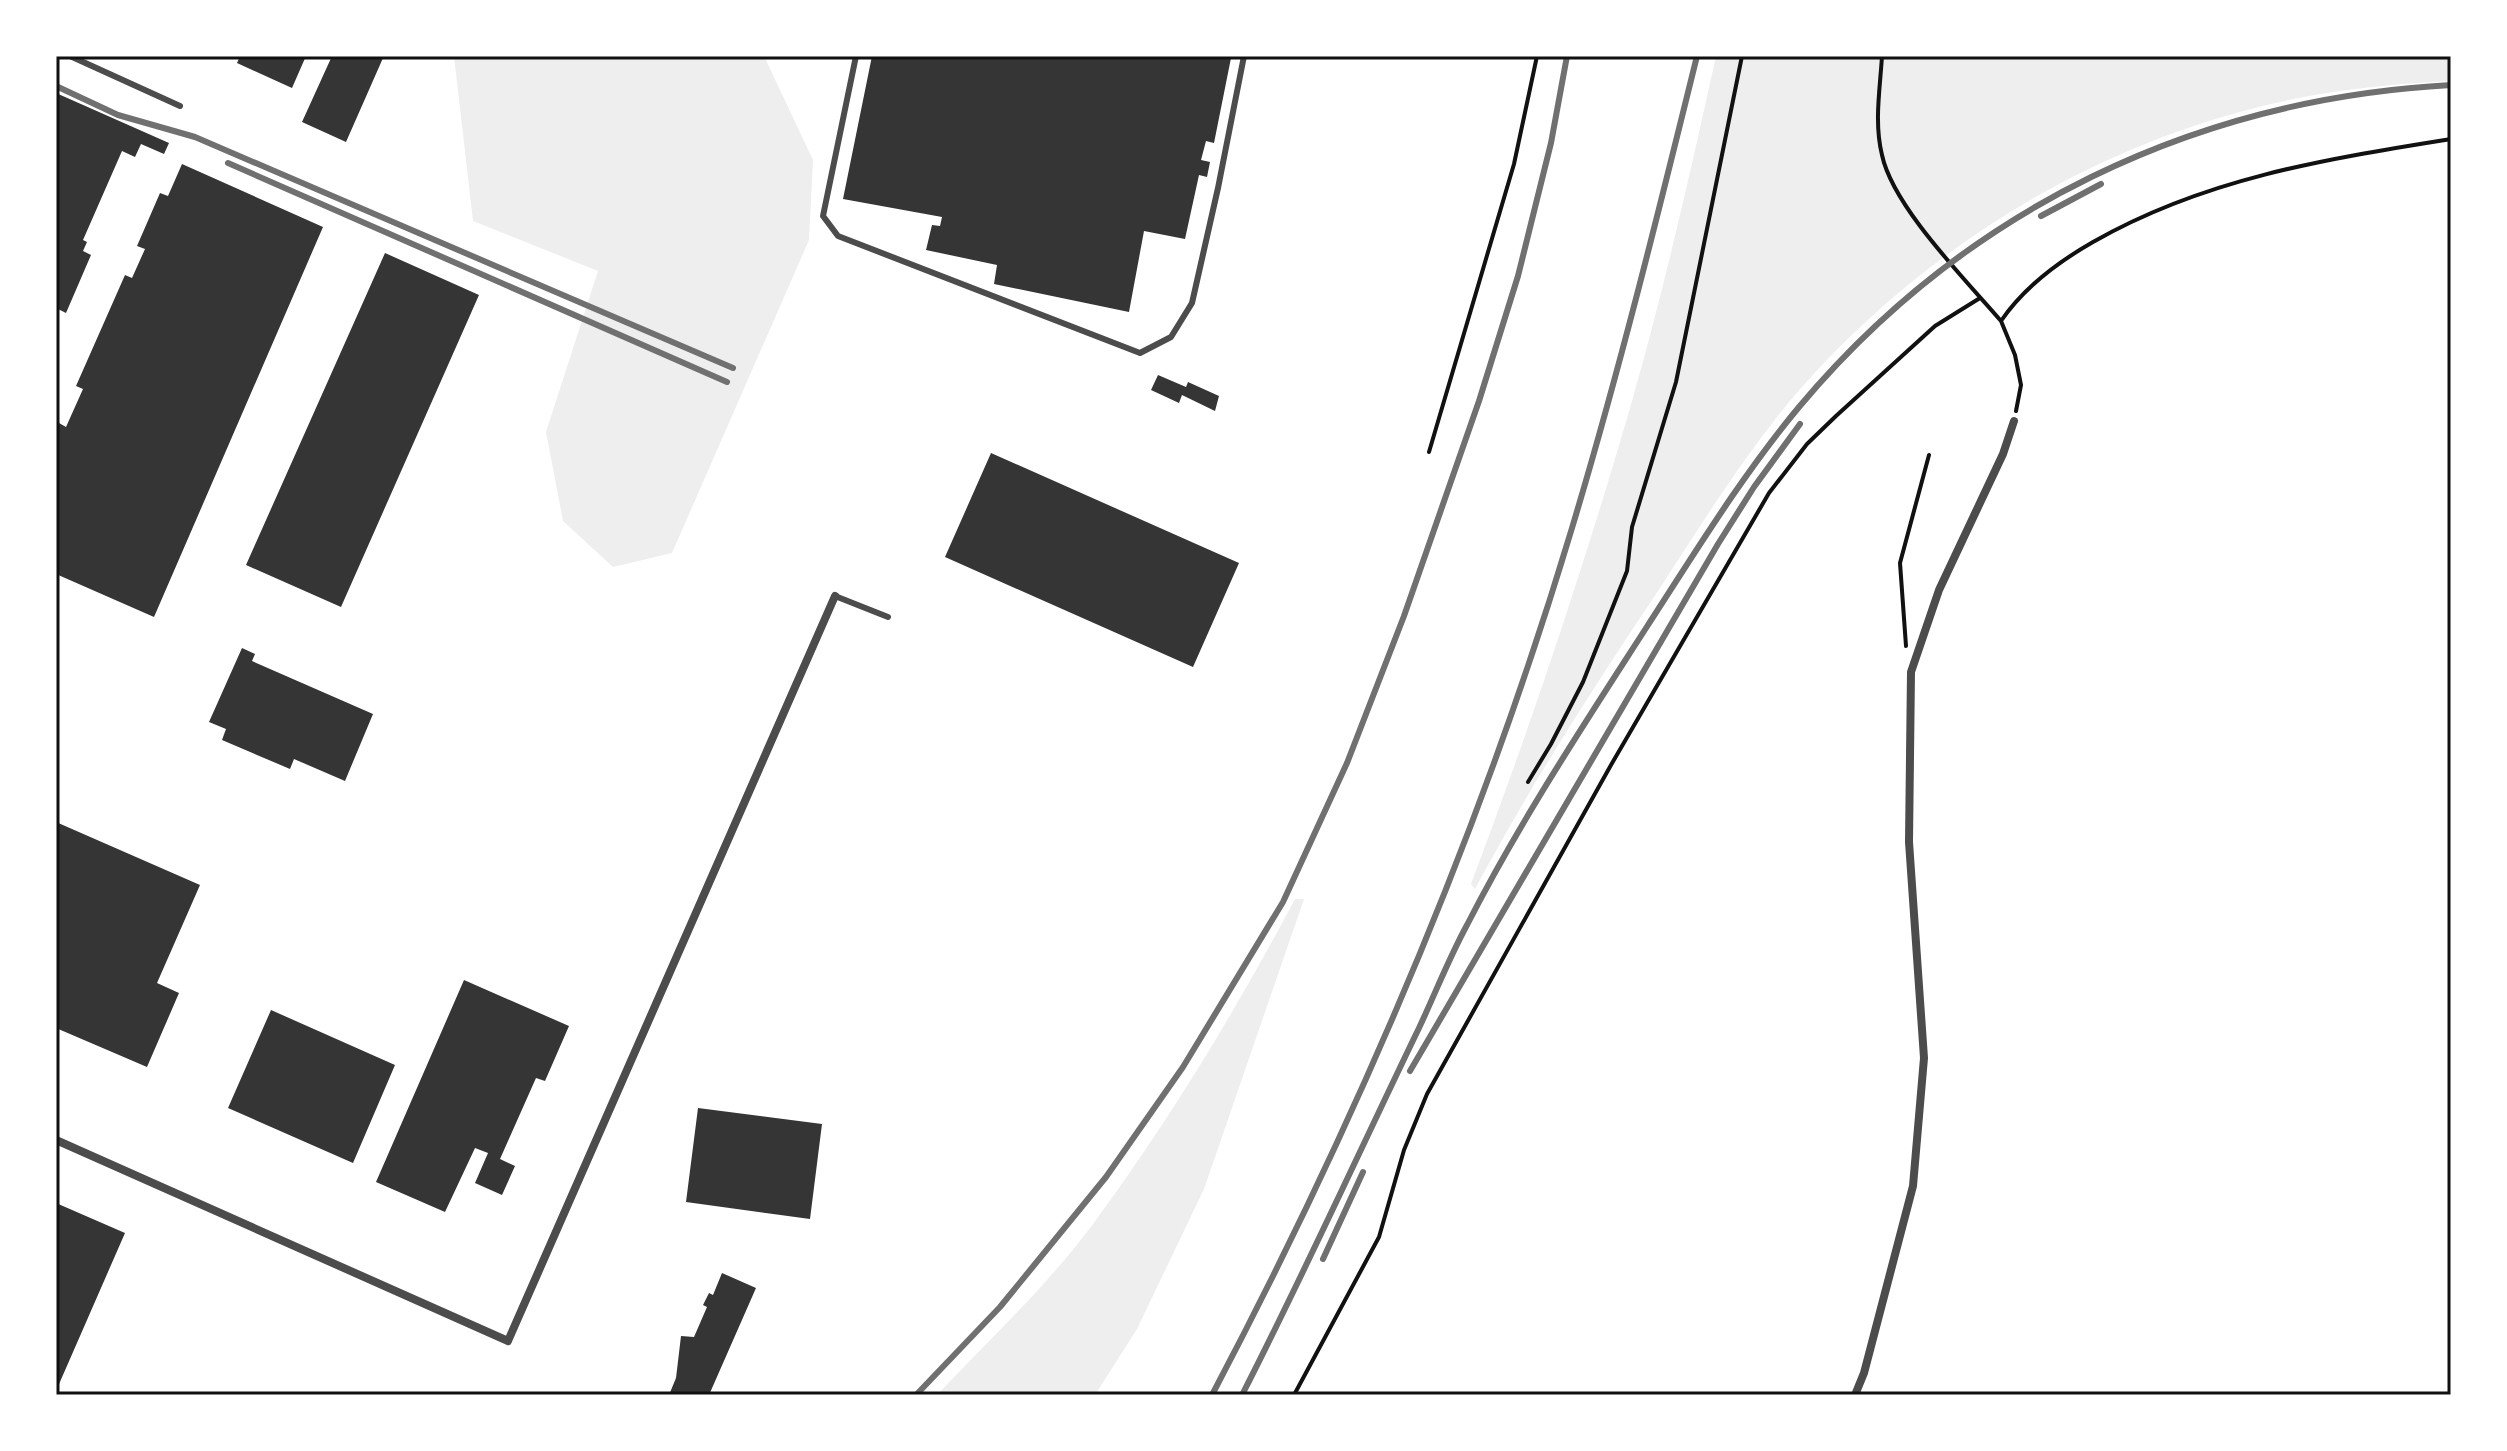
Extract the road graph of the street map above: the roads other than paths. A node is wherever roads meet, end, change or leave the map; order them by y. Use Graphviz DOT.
graph roads {
  1 [pos="70,56"];
  2 [pos="856,56"];
  3 [pos="1244,56"];
  4 [pos="180,106"];
  5 [pos="2014,421"];
  6 [pos="835,596"];
  7 [pos="888,617"];
  8 [pos="56,1140"];
  9 [pos="1855,1395"];
  1 -- 4 [label="lane"];
  2 -- 3 [label="lane"];
  5 -- 9 [label="street"];
  6 -- 7 [label="lane"];
  6 -- 8 [label="street"];
}
